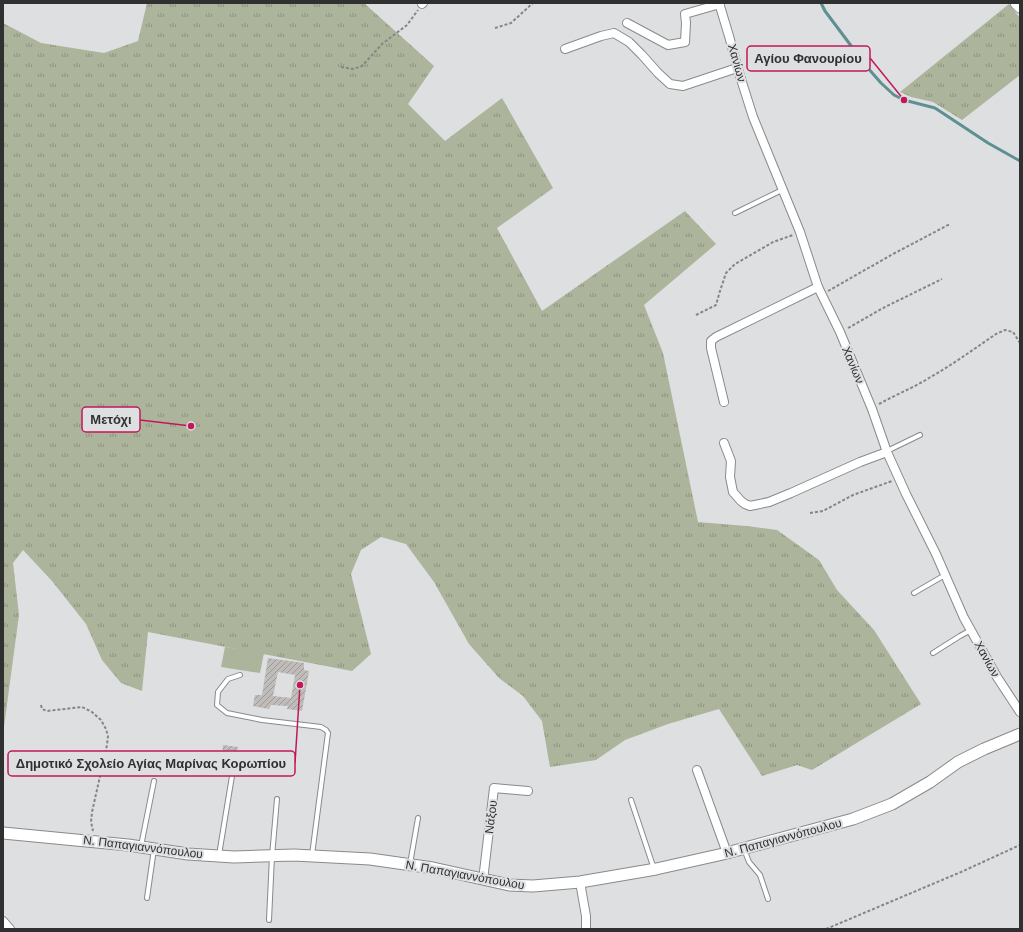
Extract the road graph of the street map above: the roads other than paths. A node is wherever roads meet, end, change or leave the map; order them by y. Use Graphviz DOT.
graph roads {
  1 [pos="1016,3"];
  2 [pos="719,4"];
  3 [pos="1020,7"];
  4 [pos="627,23"];
  5 [pos="565,49"];
  6 [pos="737,68"];
  7 [pos="782,190"];
  8 [pos="735,212"];
  9 [pos="818,287"];
  10 [pos="724,402"];
  11 [pos="920,435"];
  12 [pos="724,443"];
  13 [pos="887,452"];
  14 [pos="945,575"];
  15 [pos="914,593"];
  16 [pos="972,630"];
  17 [pos="933,652"];
  18 [pos="240,675"];
  19 [pos="1020,712"];
  20 [pos="1020,734"];
  21 [pos="233,770"];
  22 [pos="697,770"];
  23 [pos="154,781"];
  24 [pos="528,791"];
  25 [pos="277,799"];
  26 [pos="631,800"];
  27 [pos="418,818"];
  28 [pos="3,833"];
  29 [pos="141,847"];
  30 [pos="154,849"];
  31 [pos="744,849"];
  32 [pos="727,853"];
  33 [pos="219,856"];
  34 [pos="272,856"];
  35 [pos="312,856"];
  36 [pos="409,865"];
  37 [pos="654,870"];
  38 [pos="483,880"];
  39 [pos="580,882"];
  40 [pos="147,898"];
  41 [pos="768,899"];
  42 [pos="269,920"];
  43 [pos="3,921"];
  44 [pos="10,929"];
  45 [pos="586,929"];
  1 -- 3 [label="street"];
  2 -- 4 [label="street"];
  2 -- 6 [label="street, Χανίων"];
  5 -- 6 [label="street"];
  6 -- 7 [label="street, Χανίων"];
  7 -- 8 [label="lane"];
  7 -- 9 [label="street, Χανίων"];
  9 -- 10 [label="street"];
  9 -- 13 [label="street, Χανίων"];
  11 -- 13 [label="lane"];
  12 -- 13 [label="street"];
  13 -- 14 [label="street, Χανίων"];
  14 -- 15 [label="lane"];
  14 -- 16 [label="street, Χανίων"];
  16 -- 17 [label="lane"];
  16 -- 19 [label="street, Χανίων"];
  18 -- 35 [label="lane"];
  20 -- 31 [label="street, Ν. Παπαγιαννόπουλου"];
  21 -- 33 [label="lane"];
  22 -- 32 [label="street"];
  23 -- 29 [label="lane"];
  24 -- 38 [label="street, Νάξου"];
  25 -- 34 [label="lane"];
  26 -- 37 [label="lane"];
  27 -- 36 [label="lane"];
  28 -- 29 [label="street, Ν. Παπαγιαννόπουλου"];
  29 -- 30 [label="street, Ν. Παπαγιαννόπουλου"];
  30 -- 33 [label="street, Ν. Παπαγιαννόπουλου"];
  30 -- 40 [label="lane"];
  31 -- 32 [label="street, Ν. Παπαγιαννόπουλου"];
  31 -- 41 [label="lane"];
  32 -- 37 [label="street, Ν. Παπαγιαννόπουλου"];
  33 -- 34 [label="street, Ν. Παπαγιαννόπουλου"];
  34 -- 35 [label="street, Ν. Παπαγιαννόπουλου"];
  34 -- 42 [label="lane"];
  35 -- 36 [label="street, Ν. Παπαγιαννόπουλου"];
  36 -- 38 [label="street, Ν. Παπαγιαννόπουλου"];
  37 -- 39 [label="street, Ν. Παπαγιαννόπουλου"];
  38 -- 39 [label="street, Ν. Παπαγιαννόπουλου"];
  39 -- 45 [label="street"];
  43 -- 44 [label="street"];
}
